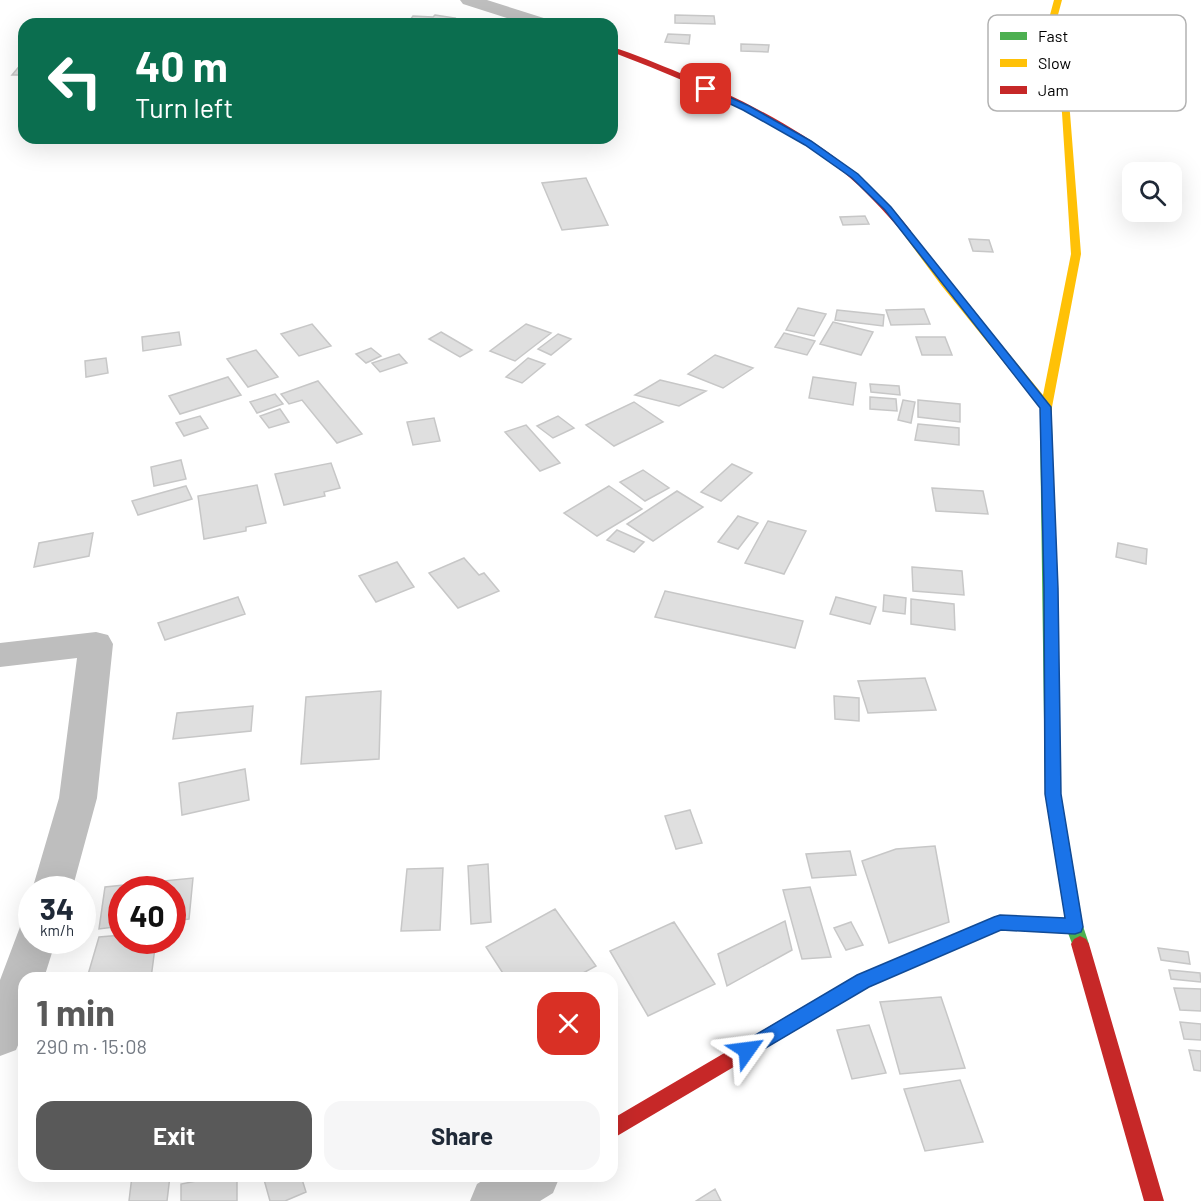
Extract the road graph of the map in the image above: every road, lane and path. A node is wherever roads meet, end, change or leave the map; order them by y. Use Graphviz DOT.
graph roads {
  1 [pos="469,0"];
  2 [pos="1058,0"];
  3 [pos="1054,15"];
  4 [pos="525,18"];
  5 [pos="618,51"];
  6 [pos="1066,111"];
  7 [pos="1046,407"];
  8 [pos="0,655"];
  9 [pos="56,876"];
  10 [pos="1075,927"];
  11 [pos="30,954"];
  12 [pos="24,972"];
  13 [pos="18,990"];
  14 [pos="0,1035"];
  15 [pos="618,1127"];
  16 [pos="526,1182"];
  17 [pos="494,1201"];
  18 [pos="1154,1201"];
  1 -- 4 [label="street"];
  2 -- 3 [label="main road"];
  5 -- 7 [label="main road"];
  6 -- 7 [label="main road"];
  7 -- 10 [label="main road"];
  8 -- 9 [label="street"];
  10 -- 15 [label="main road"];
  10 -- 18 [label="main road"];
  11 -- 12 [label="street"];
  13 -- 14 [label="street"];
  16 -- 17 [label="street"];
}
